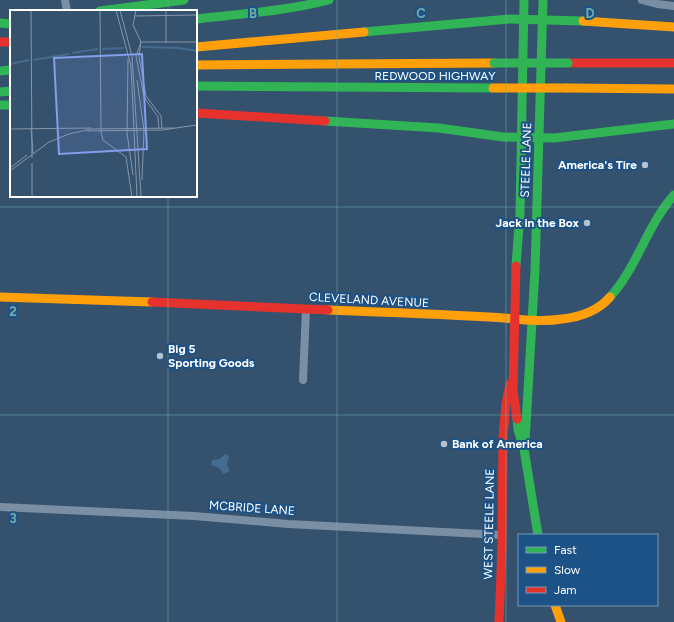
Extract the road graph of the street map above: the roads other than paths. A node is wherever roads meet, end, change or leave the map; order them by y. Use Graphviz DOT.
graph roads {
  1 [pos="65,0"];
  2 [pos="184,0"];
  3 [pos="329,0"];
  4 [pos="524,0"];
  5 [pos="543,0"];
  6 [pos="642,0"];
  7 [pos="674,6"];
  8 [pos="67,10"];
  9 [pos="108,10"];
  10 [pos="197,19"];
  11 [pos="523,19"];
  12 [pos="542,19"];
  13 [pos="0,23"];
  14 [pos="10,24"];
  15 [pos="674,28"];
  16 [pos="197,47"];
  17 [pos="674,63"];
  18 [pos="197,65"];
  19 [pos="10,70"];
  20 [pos="0,71"];
  21 [pos="197,86"];
  22 [pos="674,89"];
  23 [pos="10,91"];
  24 [pos="0,92"];
  25 [pos="197,113"];
  26 [pos="674,124"];
  27 [pos="520,136"];
  28 [pos="540,136"];
  29 [pos="674,195"];
  30 [pos="0,297"];
  31 [pos="306,310"];
  32 [pos="515,318"];
  33 [pos="532,321"];
  34 [pos="514,379"];
  35 [pos="303,380"];
  36 [pos="524,448"];
  37 [pos="0,507"];
  38 [pos="538,534"];
  39 [pos="502,535"];
  40 [pos="555,606"];
  41 [pos="499,622"];
  42 [pos="561,622"];
  1 -- 8 [label="street"];
  2 -- 9 [label="main road"];
  3 -- 10 [label="main road"];
  4 -- 11 [label="main road, STEELE LANE"];
  5 -- 12 [label="main road, STEELE LANE"];
  6 -- 7 [label="street"];
  11 -- 12 [label="main road"];
  11 -- 16 [label="main road"];
  11 -- 27 [label="main road, STEELE LANE"];
  12 -- 15 [label="main road"];
  12 -- 28 [label="main road, STEELE LANE"];
  13 -- 14 [label="main road"];
  17 -- 18 [label="main road, REDWOOD HIGHWAY, bridge"];
  19 -- 20 [label="main road"];
  21 -- 22 [label="main road, REDWOOD HIGHWAY, bridge"];
  23 -- 24 [label="main road"];
  25 -- 27 [label="main road"];
  26 -- 28 [label="main road"];
  27 -- 28 [label="main road"];
  27 -- 32 [label="main road, STEELE LANE"];
  28 -- 33 [label="main road, STEELE LANE"];
  29 -- 33 [label="main road, CLEVELAND AVENUE"];
  30 -- 31 [label="main road, CLEVELAND AVENUE"];
  31 -- 32 [label="main road, CLEVELAND AVENUE"];
  31 -- 35 [label="street"];
  32 -- 33 [label="main road, CLEVELAND AVENUE"];
  32 -- 34 [label="main road, STEELE LANE"];
  33 -- 36 [label="main road, STEELE LANE"];
  34 -- 36 [label="main road, STEELE LANE"];
  34 -- 39 [label="main road, WEST STEELE LANE"];
  36 -- 38 [label="main road"];
  37 -- 39 [label="street, MCBRIDE LANE"];
  39 -- 41 [label="main road, WEST STEELE LANE"];
  40 -- 42 [label="main road"];
}
